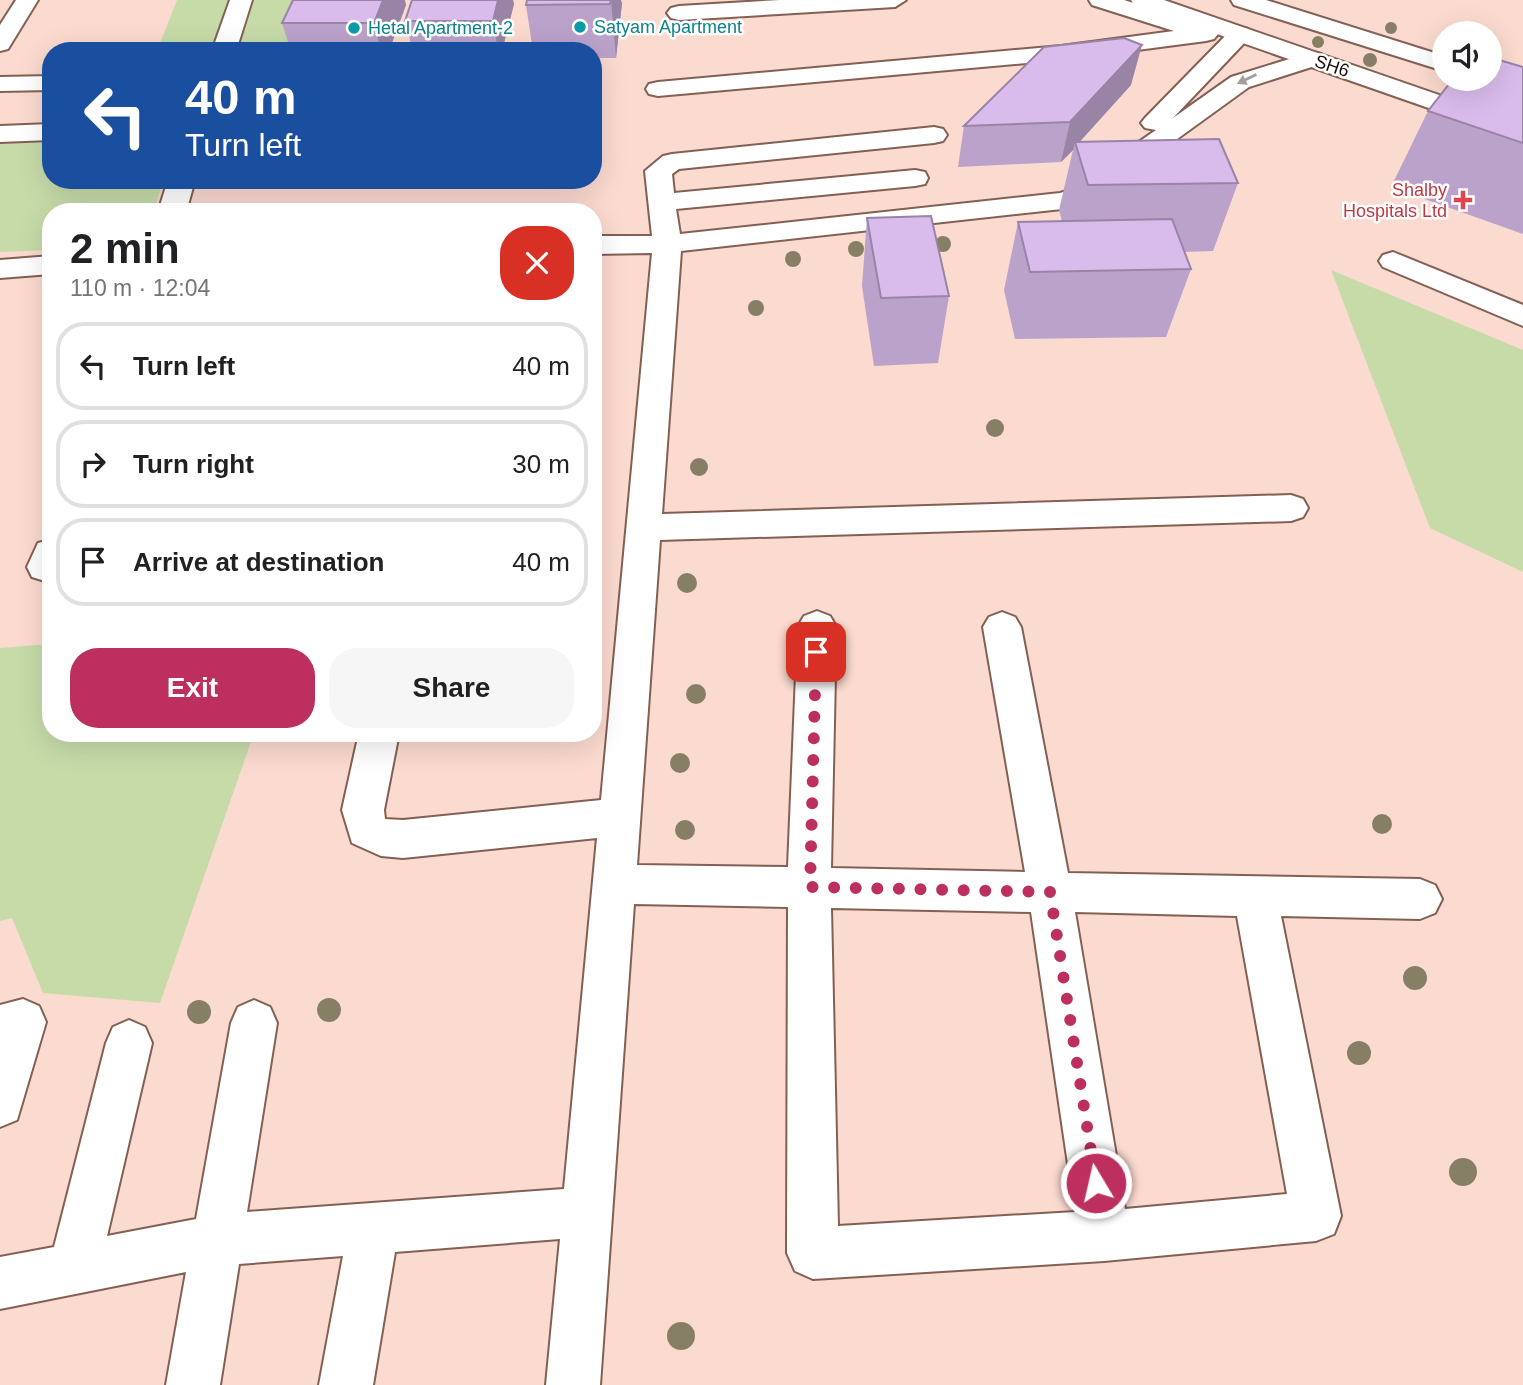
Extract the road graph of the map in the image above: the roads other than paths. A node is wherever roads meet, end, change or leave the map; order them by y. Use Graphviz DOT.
graph roads {
  1 [pos="27,0"];
  2 [pos="241,0"];
  3 [pos="895,0"];
  4 [pos="1100,0"];
  5 [pos="1142,0"];
  6 [pos="1174,0"];
  7 [pos="1242,0"];
  8 [pos="1219,1"];
  9 [pos="679,13"];
  10 [pos="1206,34"];
  11 [pos="1235,38"];
  12 [pos="227,42"];
  13 [pos="0,44"];
  14 [pos="1312,59"];
  15 [pos="1432,60"];
  16 [pos="1432,73"];
  17 [pos="42,83"];
  18 [pos="0,84"];
  19 [pos="658,89"];
  20 [pos="1523,126"];
  21 [pos="42,132"];
  22 [pos="1523,133"];
  23 [pos="0,134"];
  24 [pos="934,135"];
  25 [pos="915,178"];
  26 [pos="1095,186"];
  27 [pos="661,202"];
  28 [pos="667,244"];
  29 [pos="602,245"];
  30 [pos="1393,261"];
  31 [pos="42,266"];
  32 [pos="0,269"];
  33 [pos="1523,316"];
  34 [pos="1291,508"];
  35 [pos="643,528"];
  36 [pos="817,626"];
  37 [pos="1002,627"];
  38 [pos="377,742"];
  39 [pos="619,817"];
  40 [pos="614,884"];
  41 [pos="810,887"];
  42 [pos="1050,892"];
  43 [pos="1255,895"];
  44 [pos="1420,899"];
  45 [pos="254,1023"];
  46 [pos="0,1028"];
  47 [pos="129,1043"];
  48 [pos="0,1103"];
  49 [pos="587,1212"];
  50 [pos="373,1229"];
  51 [pos="1104,1236"];
  52 [pos="218,1240"];
  53 [pos="74,1269"];
  54 [pos="0,1283"];
  55 [pos="193,1385"];
  56 [pos="346,1385"];
  57 [pos="573,1385"];
  1 -- 13 [label="street"];
  2 -- 12 [label="street"];
  3 -- 9 [label="street"];
  4 -- 10 [label="street"];
  5 -- 11 [label="street, SH6"];
  6 -- 20 [label="street"];
  7 -- 15 [label="street"];
  8 -- 16 [label="street"];
  10 -- 11 [label="street"];
  10 -- 19 [label="street"];
  11 -- 14 [label="street, SH6"];
  11 -- 26 [label="street"];
  14 -- 22 [label="street, SH6"];
  14 -- 26 [label="street, one-way"];
  17 -- 18 [label="street"];
  21 -- 23 [label="street"];
  24 -- 27 [label="street"];
  25 -- 27 [label="street"];
  26 -- 28 [label="street"];
  27 -- 28 [label="street"];
  28 -- 29 [label="street"];
  28 -- 35 [label="street"];
  30 -- 33 [label="street"];
  31 -- 32 [label="street"];
  34 -- 35 [label="street"];
  35 -- 39 [label="street"];
  36 -- 41 [label="street"];
  37 -- 42 [label="street"];
  38 -- 39 [label="street"];
  39 -- 40 [label="street"];
  40 -- 41 [label="street"];
  40 -- 49 [label="street"];
  41 -- 42 [label="street"];
  41 -- 51 [label="street"];
  42 -- 43 [label="street"];
  42 -- 51 [label="street"];
  43 -- 44 [label="street"];
  43 -- 51 [label="street"];
  45 -- 52 [label="street"];
  46 -- 48 [label="street"];
  47 -- 53 [label="street"];
  49 -- 50 [label="street"];
  49 -- 57 [label="street"];
  50 -- 52 [label="street"];
  50 -- 56 [label="street"];
  52 -- 53 [label="street"];
  52 -- 55 [label="street"];
  53 -- 54 [label="street"];
}
